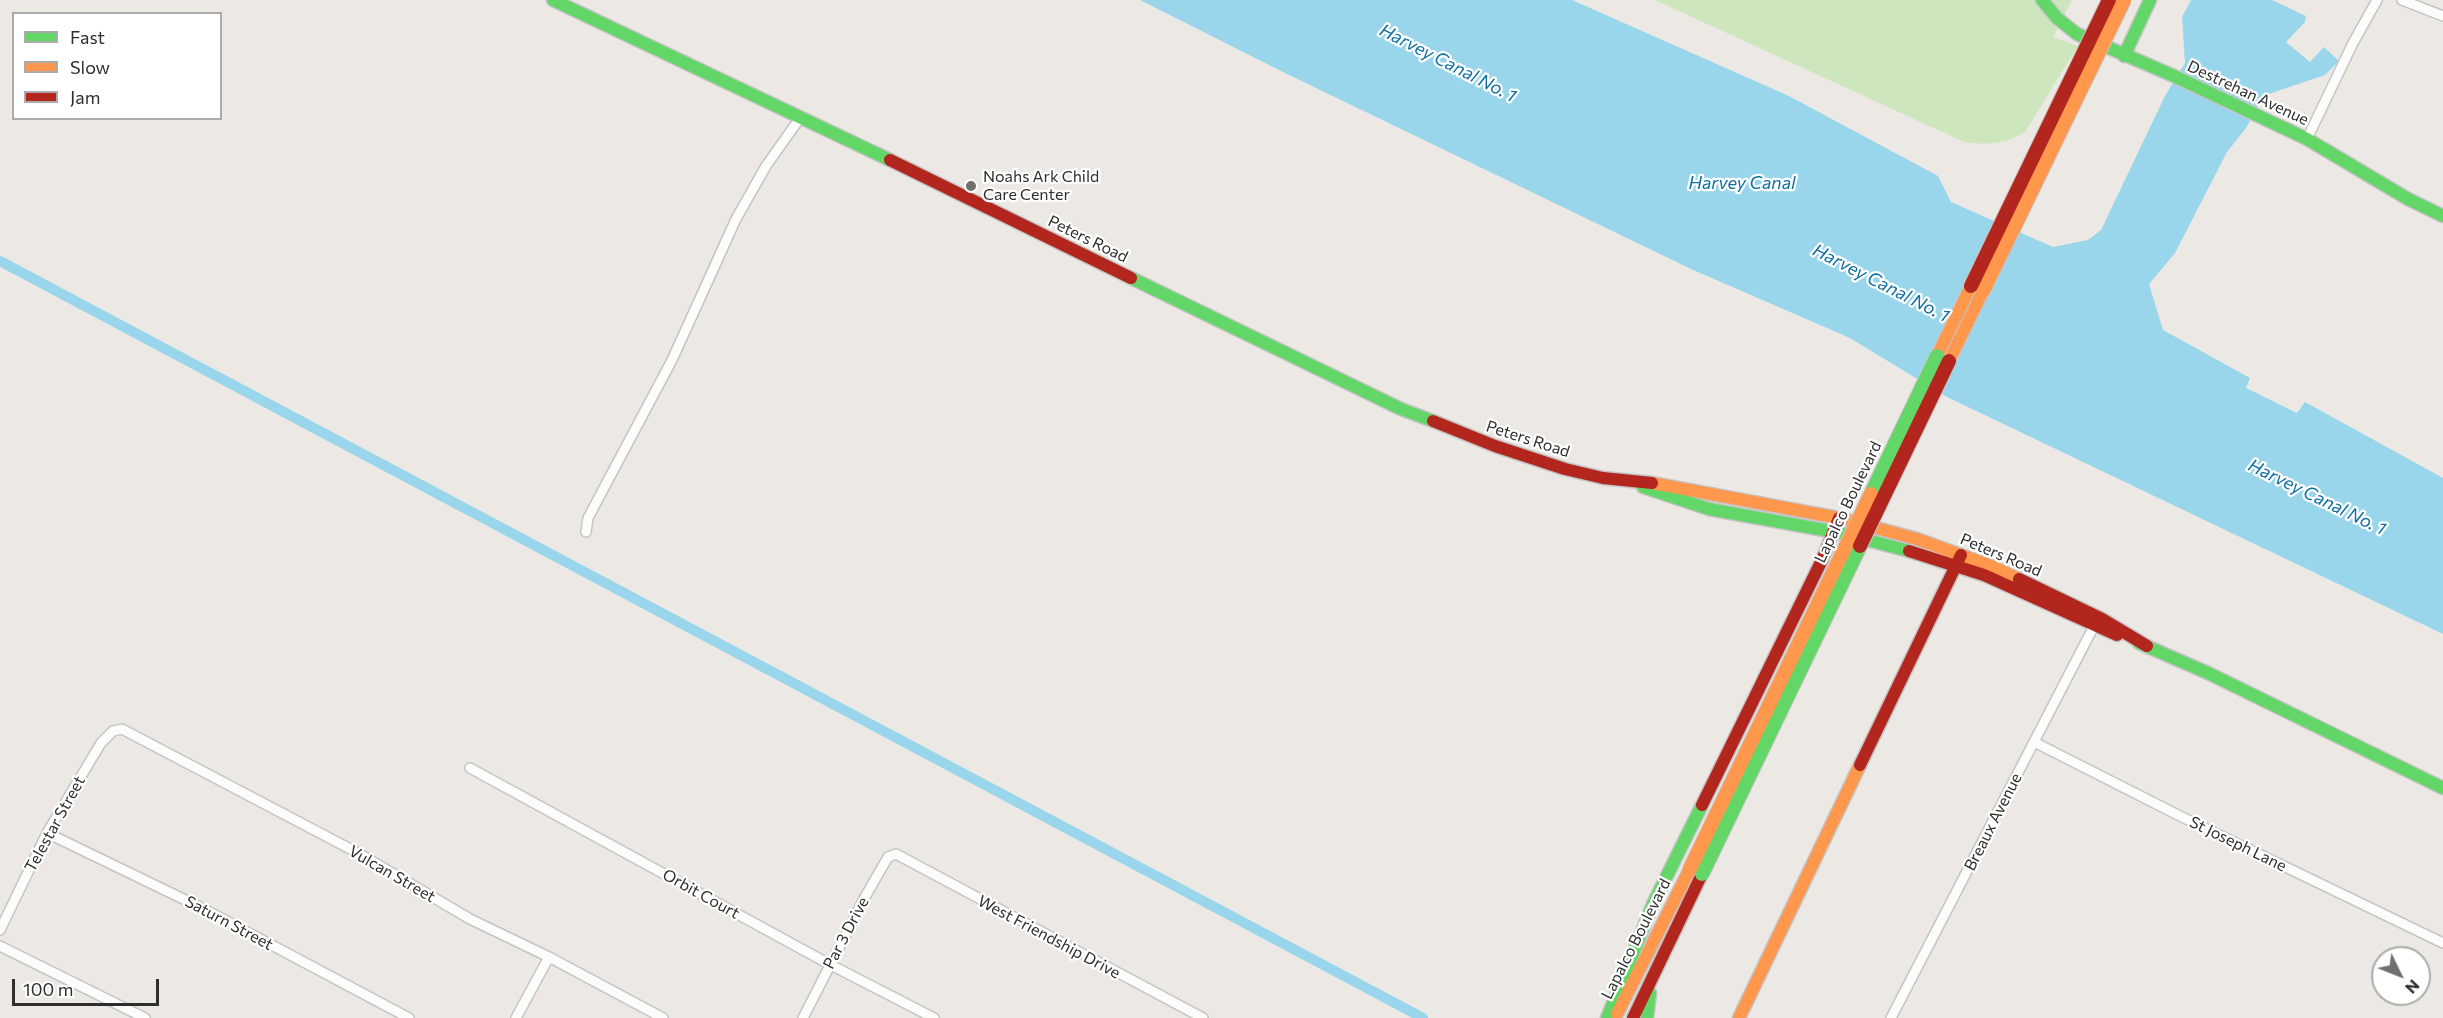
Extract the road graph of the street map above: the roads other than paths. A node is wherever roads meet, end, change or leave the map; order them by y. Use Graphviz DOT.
graph roads {
  1 [pos="553,0"];
  2 [pos="2042,0"];
  3 [pos="2109,0"];
  4 [pos="2124,0"];
  5 [pos="2150,0"];
  6 [pos="2377,0"];
  7 [pos="2402,0"];
  8 [pos="2443,16"];
  9 [pos="2124,56"];
  10 [pos="800,118"];
  11 [pos="2307,139"];
  12 [pos="2443,216"];
  13 [pos="1619,479"];
  14 [pos="1839,518"];
  15 [pos="586,532"];
  16 [pos="1834,532"];
  17 [pos="1959,561"];
  18 [pos="2094,626"];
  19 [pos="2147,646"];
  20 [pos="122,729"];
  21 [pos="2034,742"];
  22 [pos="470,768"];
  23 [pos="2443,788"];
  24 [pos="48,833"];
  25 [pos="896,854"];
  26 [pos="1696,871"];
  27 [pos="0,930"];
  28 [pos="2443,943"];
  29 [pos="0,946"];
  30 [pos="549,957"];
  31 [pos="830,964"];
  32 [pos="1654,975"];
  33 [pos="1745,1003"];
  34 [pos="145,1018"];
  35 [pos="409,1018"];
  36 [pos="516,1018"];
  37 [pos="663,1018"];
  38 [pos="803,1018"];
  39 [pos="934,1018"];
  40 [pos="1203,1018"];
  41 [pos="1607,1018"];
  42 [pos="1615,1018"];
  43 [pos="1633,1018"];
  44 [pos="1647,1018"];
  45 [pos="1732,1018"];
  46 [pos="1739,1018"];
  47 [pos="1891,1018"];
  1 -- 10 [label="main road, Peters Road"];
  2 -- 9 [label="main road, Destrehan Avenue"];
  3 -- 26 [label="main road, Lapalco Boulevard, bridge"];
  4 -- 26 [label="main road, Lapalco Boulevard, bridge"];
  5 -- 9 [label="main road"];
  6 -- 11 [label="street"];
  7 -- 8 [label="street"];
  9 -- 11 [label="main road, Destrehan Avenue"];
  10 -- 13 [label="main road, Peters Road"];
  10 -- 15 [label="street"];
  11 -- 12 [label="main road, Destrehan Avenue"];
  13 -- 14 [label="main road, Peters Road"];
  13 -- 16 [label="main road, Peters Road"];
  14 -- 16 [label="main road"];
  14 -- 17 [label="main road, Peters Road"];
  16 -- 17 [label="main road, Peters Road"];
  16 -- 41 [label="main road"];
  17 -- 18 [label="main road, Peters Road"];
  17 -- 19 [label="main road, Peters Road"];
  17 -- 33 [label="main road"];
  18 -- 19 [label="main road, Peters Road"];
  18 -- 21 [label="street, Breaux Avenue"];
  19 -- 23 [label="main road, Peters Road"];
  20 -- 24 [label="street, Telestar Street"];
  20 -- 30 [label="street, Vulcan Street"];
  21 -- 28 [label="street, St Joseph Lane"];
  21 -- 47 [label="street, Breaux Avenue"];
  22 -- 31 [label="street, Orbit Court"];
  24 -- 27 [label="street, Telestar Street"];
  24 -- 35 [label="street, Saturn Street"];
  25 -- 31 [label="street, Par 3 Drive"];
  25 -- 40 [label="street, West Friendship Drive"];
  26 -- 32 [label="main road, Lapalco Boulevard"];
  26 -- 42 [label="main road, Lapalco Boulevard"];
  29 -- 34 [label="street"];
  30 -- 36 [label="street"];
  30 -- 37 [label="street, Vulcan Street"];
  31 -- 38 [label="street, Par 3 Drive"];
  31 -- 39 [label="street, Orbit Court"];
  32 -- 43 [label="main road, Lapalco Boulevard"];
  32 -- 44 [label="main road"];
  33 -- 45 [label="main road"];
  33 -- 46 [label="main road"];
}
